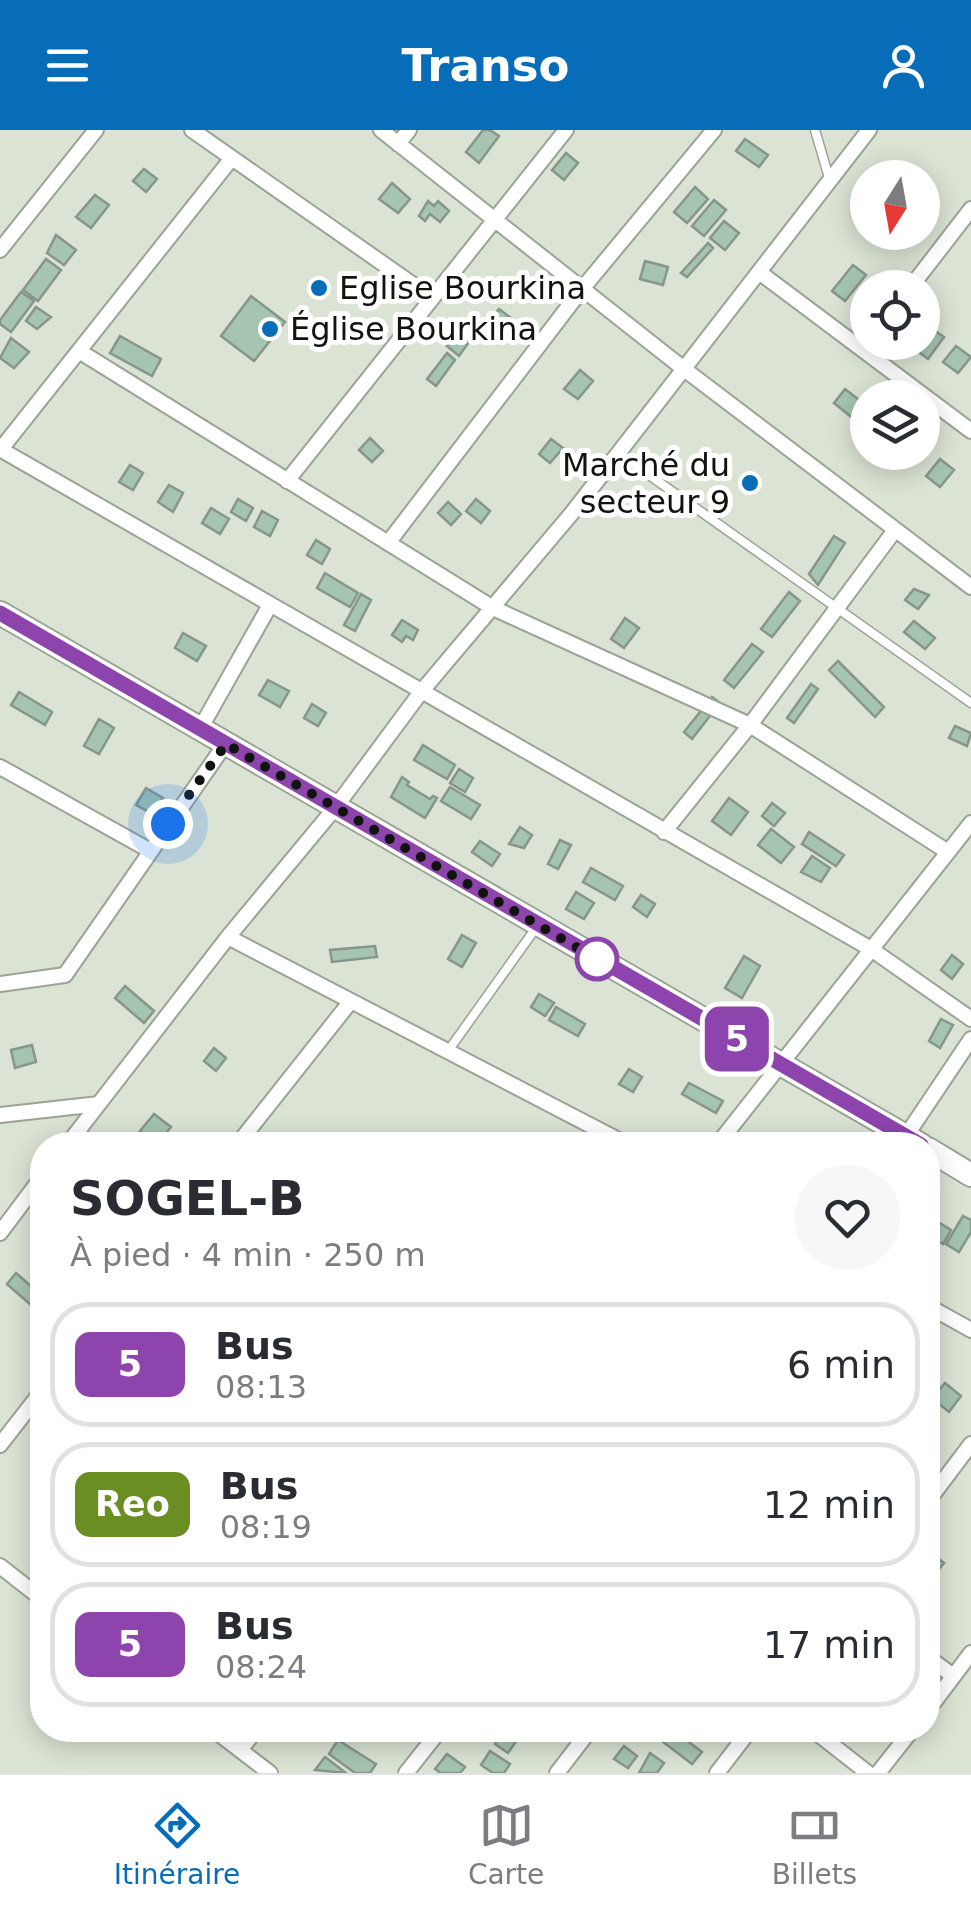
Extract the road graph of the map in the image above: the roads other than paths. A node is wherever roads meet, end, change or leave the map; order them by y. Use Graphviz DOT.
graph roads {
  1 [pos="96,130"];
  2 [pos="192,130"];
  3 [pos="381,130"];
  4 [pos="409,130"];
  5 [pos="566,130"];
  6 [pos="714,130"];
  7 [pos="815,130"];
  8 [pos="870,130"];
  9 [pos="398,144"];
  10 [pos="232,158"];
  11 [pos="830,181"];
  12 [pos="971,209"];
  13 [pos="495,220"];
  14 [pos="0,250"];
  15 [pos="924,270"];
  16 [pos="759,272"];
  17 [pos="582,289"];
  18 [pos="432,298"];
  19 [pos="850,336"];
  20 [pos="79,351"];
  21 [pos="882,360"];
  22 [pos="684,369"];
  23 [pos="971,430"];
  24 [pos="1,449"];
  25 [pos="618,453"];
  26 [pos="286,481"];
  27 [pos="895,530"];
  28 [pos="388,543"];
  29 [pos="971,587"];
  30 [pos="270,604"];
  31 [pos="492,608"];
  32 [pos="836,608"];
  33 [pos="0,613"];
  34 [pos="421,692"];
  35 [pos="971,703"];
  36 [pos="750,724"];
  37 [pos="200,729"];
  38 [pos="226,744"];
  39 [pos="0,767"];
  40 [pos="335,808"];
  41 [pos="971,822"];
  42 [pos="664,832"];
  43 [pos="150,850"];
  44 [pos="948,852"];
  45 [pos="538,925"];
  46 [pos="228,937"];
  47 [pos="871,950"];
  48 [pos="0,984"];
  49 [pos="351,1001"];
  50 [pos="971,1019"];
  51 [pos="971,1039"];
  52 [pos="448,1051"];
  53 [pos="779,1064"];
  54 [pos="99,1104"];
  55 [pos="0,1114"];
  56 [pos="77,1132"];
  57 [pos="247,1132"];
  58 [pos="603,1132"];
  59 [pos="726,1132"];
  60 [pos="899,1132"];
  61 [pos="924,1132"];
  62 [pos="940,1156"];
  63 [pos="971,1175"];
  64 [pos="30,1194"];
  65 [pos="0,1233"];
  66 [pos="940,1313"];
  67 [pos="971,1330"];
  68 [pos="30,1406"];
  69 [pos="971,1444"];
  70 [pos="0,1445"];
  71 [pos="940,1485"];
  72 [pos="0,1566"];
  73 [pos="30,1590"];
  74 [pos="971,1654"];
  75 [pos="940,1667"];
  76 [pos="953,1676"];
  77 [pos="940,1694"];
  78 [pos="230,1742"];
  79 [pos="246,1742"];
  80 [pos="431,1742"];
  81 [pos="581,1742"];
  82 [pos="741,1742"];
  83 [pos="828,1742"];
  84 [pos="903,1742"];
  85 [pos="240,1750"];
  86 [pos="270,1773"];
  87 [pos="406,1773"];
  88 [pos="557,1773"];
  89 [pos="717,1773"];
  90 [pos="868,1773"];
  91 [pos="878,1773"];
  1 -- 14 [label="street"];
  2 -- 10 [label="street"];
  3 -- 9 [label="street"];
  4 -- 9 [label="street"];
  5 -- 13 [label="street"];
  6 -- 17 [label="street"];
  7 -- 11 [label="lane"];
  8 -- 11 [label="street"];
  9 -- 13 [label="street"];
  10 -- 18 [label="street"];
  10 -- 20 [label="street"];
  11 -- 16 [label="street"];
  12 -- 15 [label="street"];
  13 -- 17 [label="street"];
  13 -- 18 [label="street"];
  16 -- 19 [label="street"];
  16 -- 22 [label="street"];
  17 -- 22 [label="street"];
  17 -- 28 [label="street"];
  18 -- 26 [label="street"];
  20 -- 24 [label="street"];
  20 -- 26 [label="street"];
  21 -- 23 [label="street"];
  22 -- 25 [label="street"];
  22 -- 27 [label="street"];
  24 -- 30 [label="street"];
  25 -- 31 [label="street"];
  25 -- 32 [label="lane"];
  26 -- 28 [label="street"];
  27 -- 29 [label="street"];
  27 -- 32 [label="street"];
  28 -- 31 [label="street"];
  30 -- 34 [label="street"];
  30 -- 37 [label="street"];
  31 -- 34 [label="street"];
  31 -- 36 [label="street"];
  32 -- 35 [label="lane"];
  32 -- 36 [label="street"];
  33 -- 37 [label="main road"];
  34 -- 40 [label="street"];
  34 -- 42 [label="street"];
  36 -- 42 [label="street"];
  36 -- 44 [label="street"];
  37 -- 38 [label="main road"];
  38 -- 40 [label="main road"];
  38 -- 43 [label="street"];
  39 -- 43 [label="street"];
  40 -- 45 [label="main road"];
  40 -- 46 [label="street"];
  41 -- 44 [label="street"];
  42 -- 47 [label="street"];
  43 -- 48 [label="street"];
  44 -- 47 [label="street"];
  45 -- 52 [label="lane"];
  45 -- 53 [label="main road"];
  46 -- 49 [label="street"];
  46 -- 54 [label="street"];
  47 -- 50 [label="street"];
  47 -- 53 [label="street"];
  49 -- 52 [label="street"];
  49 -- 57 [label="street"];
  51 -- 61 [label="street"];
  52 -- 58 [label="street"];
  53 -- 59 [label="street"];
  53 -- 60 [label="main road"];
  54 -- 55 [label="street"];
  54 -- 56 [label="street"];
  62 -- 63 [label="main road"];
  64 -- 65 [label="street"];
  66 -- 67 [label="street"];
  68 -- 70 [label="street"];
  69 -- 71 [label="street"];
  72 -- 73 [label="street"];
  74 -- 76 [label="street"];
  75 -- 76 [label="street"];
  76 -- 77 [label="street"];
  78 -- 85 [label="street"];
  79 -- 85 [label="street"];
  80 -- 87 [label="street"];
  81 -- 88 [label="street"];
  82 -- 89 [label="street"];
  83 -- 90 [label="street"];
  84 -- 91 [label="street"];
  85 -- 86 [label="street"];
}
